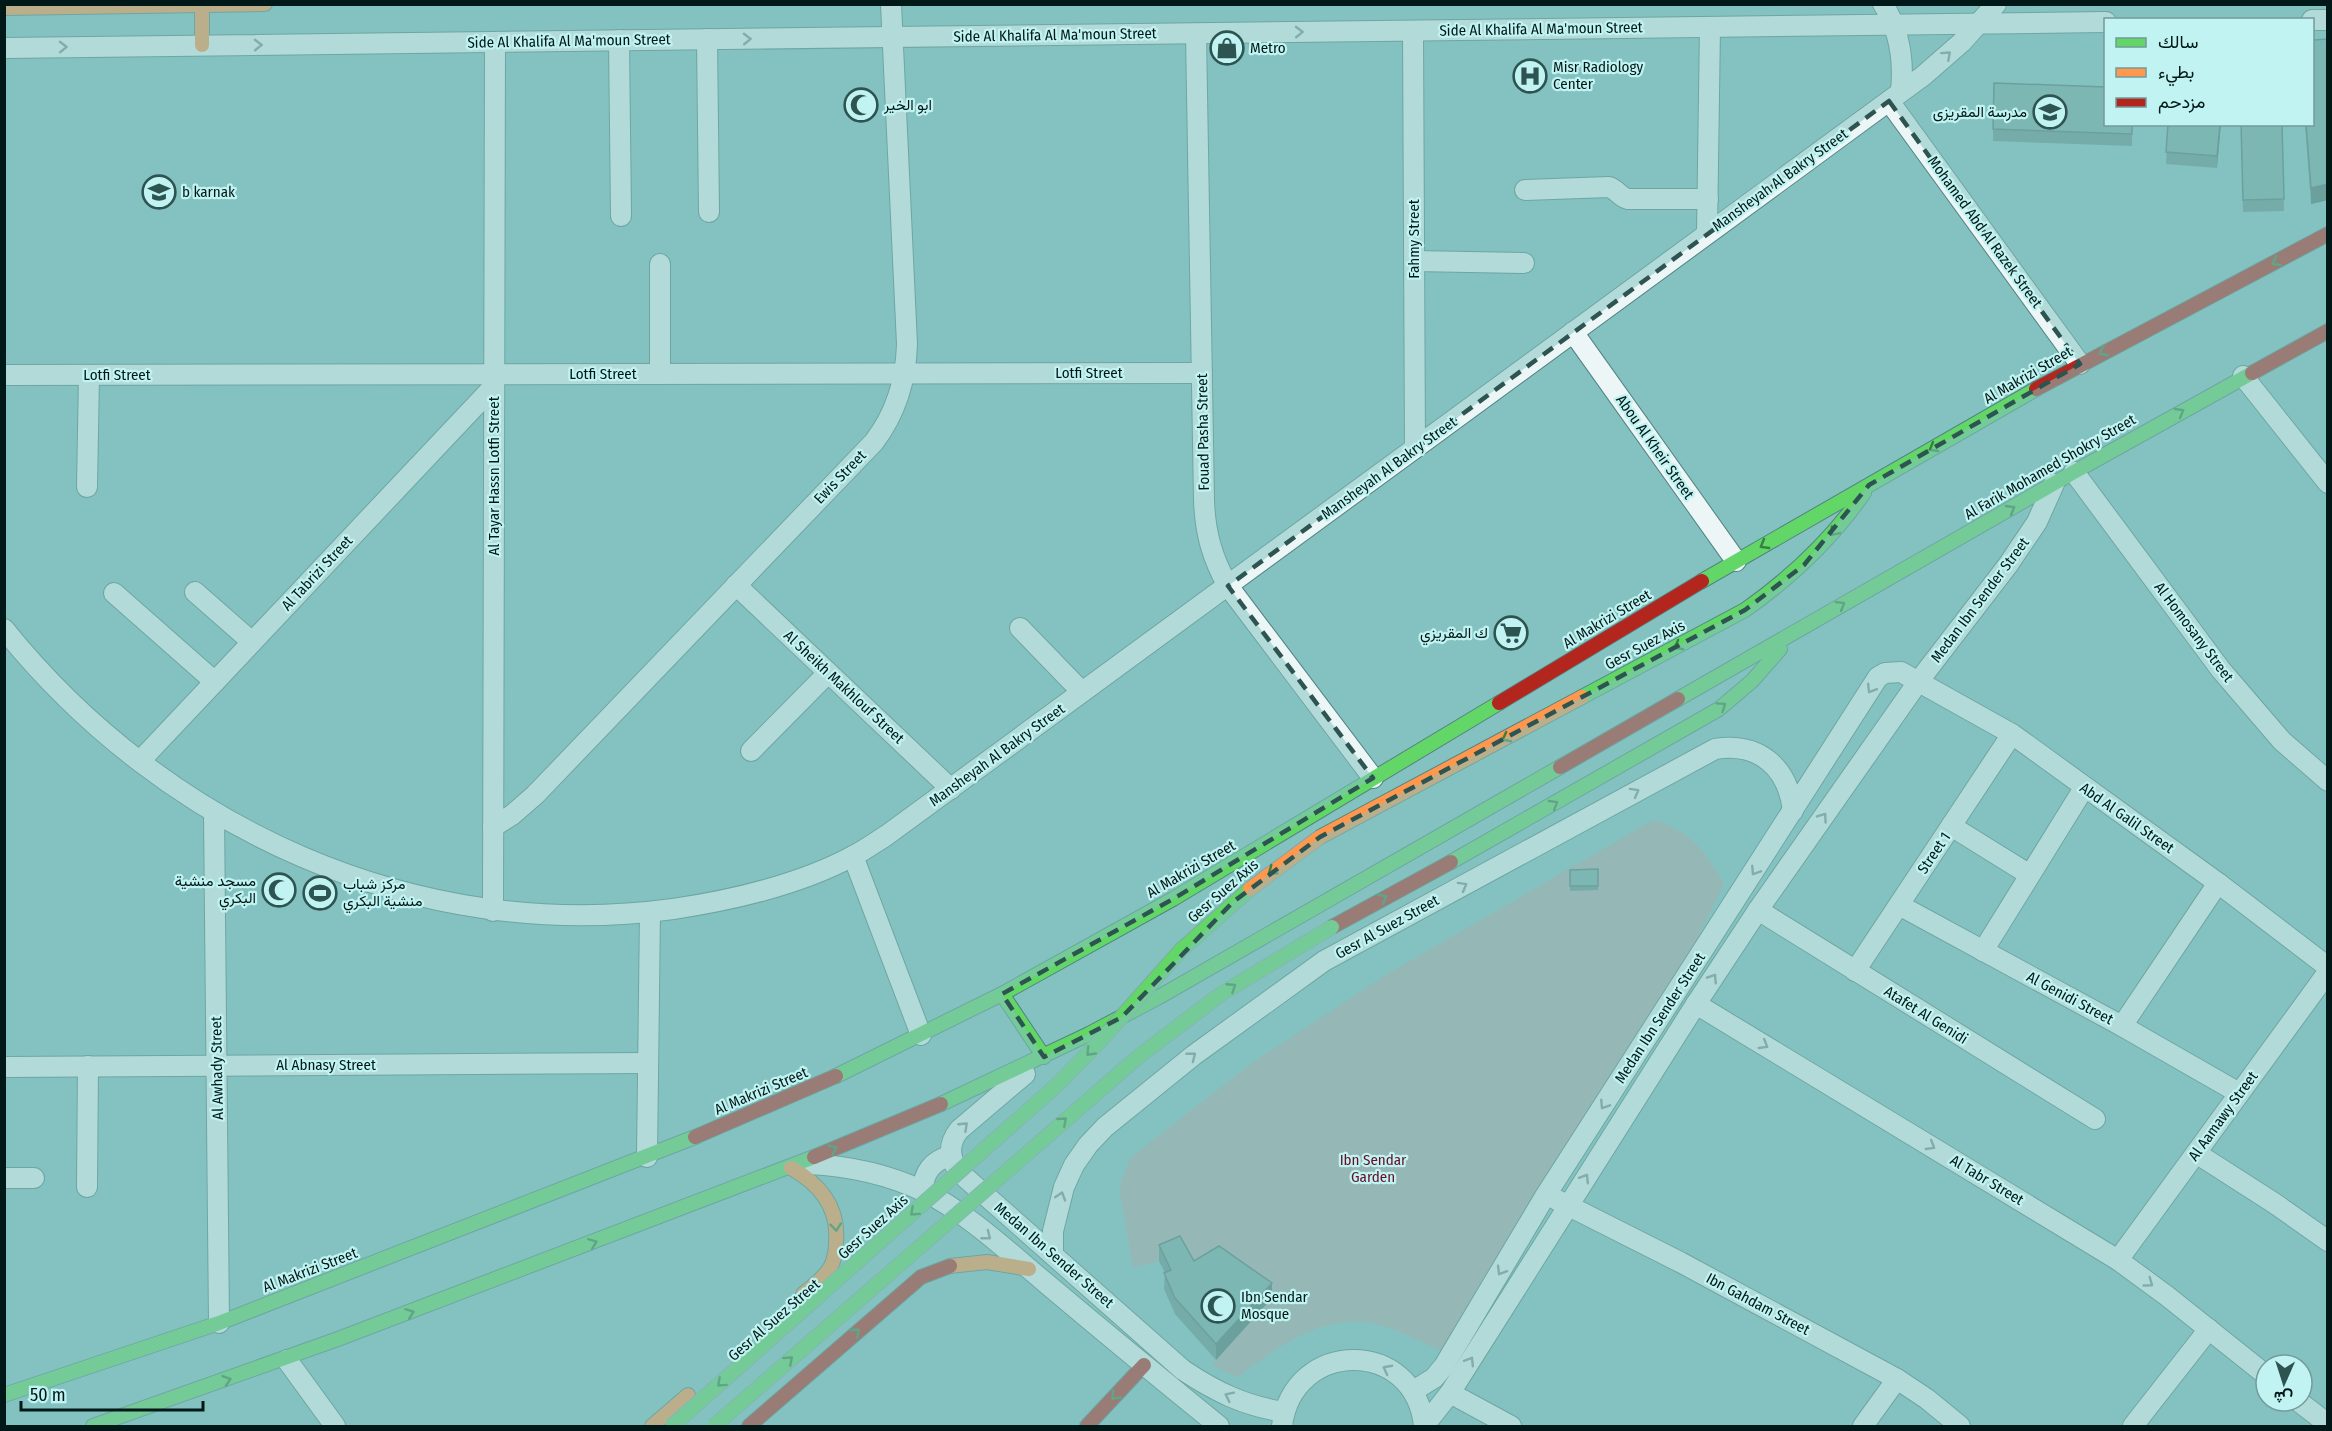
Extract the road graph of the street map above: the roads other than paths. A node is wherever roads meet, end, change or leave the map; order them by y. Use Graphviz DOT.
graph roads {
  1 [pos="265,4"];
  2 [pos="891,4"];
  3 [pos="1883,4"];
  4 [pos="1996,4"];
  5 [pos="202,6"];
  6 [pos="4,8"];
  7 [pos="2104,22"];
  8 [pos="1980,24"];
  9 [pos="1894,25"];
  10 [pos="1710,27"];
  11 [pos="1413,31"];
  12 [pos="1196,34"];
  13 [pos="893,37"];
  14 [pos="707,39"];
  15 [pos="619,40"];
  16 [pos="495,42"];
  17 [pos="202,45"];
  18 [pos="4,48"];
  19 [pos="1895,96"];
  20 [pos="1525,190"];
  21 [pos="1708,199"];
  22 [pos="709,212"];
  23 [pos="621,216"];
  24 [pos="1707,233"];
  25 [pos="2328,234"];
  26 [pos="1414,261"];
  27 [pos="1524,263"];
  28 [pos="660,264"];
  29 [pos="2328,331"];
  30 [pos="1573,332"];
  31 [pos="2080,364"];
  32 [pos="1202,373"];
  33 [pos="660,374"];
  34 [pos="904,374"];
  35 [pos="4,375"];
  36 [pos="89,375"];
  37 [pos="2243,376"];
  38 [pos="494,380"];
  39 [pos="1415,448"];
  40 [pos="2074,472"];
  41 [pos="2328,483"];
  42 [pos="2054,484"];
  43 [pos="1869,485"];
  44 [pos="87,487"];
  45 [pos="1736,561"];
  46 [pos="736,585"];
  47 [pos="1228,586"];
  48 [pos="195,592"];
  49 [pos="114,593"];
  50 [pos="1020,628"];
  51 [pos="4,630"];
  52 [pos="1790,634"];
  53 [pos="252,642"];
  54 [pos="828,673"];
  55 [pos="215,682"];
  56 [pos="1918,682"];
  57 [pos="1082,692"];
  58 [pos="2012,734"];
  59 [pos="751,751"];
  60 [pos="140,761"];
  61 [pos="1373,778"];
  62 [pos="2328,781"];
  63 [pos="2084,788"];
  64 [pos="951,789"];
  65 [pos="1793,811"];
  66 [pos="214,813"];
  67 [pos="493,826"];
  68 [pos="1951,826"];
  69 [pos="853,856"];
  70 [pos="2030,875"];
  71 [pos="2218,883"];
  72 [pos="1899,905"];
  73 [pos="1758,910"];
  74 [pos="493,911"];
  75 [pos="650,912"];
  76 [pos="1983,951"];
  77 [pos="2326,962"];
  78 [pos="1855,971"];
  79 [pos="1002,994"];
  80 [pos="1696,1004"];
  81 [pos="2122,1026"];
  82 [pos="921,1035"];
  83 [pos="1044,1057"];
  84 [pos="648,1063"];
  85 [pos="218,1065"];
  86 [pos="88,1066"];
  87 [pos="4,1067"];
  88 [pos="2239,1094"];
  89 [pos="2095,1119"];
  90 [pos="2196,1153"];
  91 [pos="951,1156"];
  92 [pos="647,1157"];
  93 [pos="795,1165"];
  94 [pos="4,1178"];
  95 [pos="34,1178"];
  96 [pos="87,1187"];
  97 [pos="923,1191"];
  98 [pos="1547,1194"];
  99 [pos="1568,1206"];
  100 [pos="2328,1241"];
  101 [pos="1053,1253"];
  102 [pos="2118,1260"];
  103 [pos="831,1266"];
  104 [pos="1029,1269"];
  105 [pos="897,1296"];
  106 [pos="219,1323"];
  107 [pos="2209,1329"];
  108 [pos="287,1360"];
  109 [pos="1144,1365"];
  110 [pos="2254,1365"];
  111 [pos="1897,1379"];
  112 [pos="1413,1391"];
  113 [pos="1450,1393"];
  114 [pos="4,1395"];
  115 [pos="2314,1413"];
  116 [pos="1283,1419"];
  117 [pos="2328,1424"];
  118 [pos="93,1426"];
  119 [pos="334,1426"];
  120 [pos="652,1426"];
  121 [pos="672,1426"];
  122 [pos="714,1426"];
  123 [pos="749,1426"];
  124 [pos="1087,1426"];
  125 [pos="1219,1426"];
  126 [pos="1424,1426"];
  127 [pos="1511,1426"];
  128 [pos="1863,1426"];
  129 [pos="1960,1426"];
  130 [pos="2133,1426"];
  1 -- 5 [label="main road"];
  2 -- 13 [label="street, Ewis Street"];
  3 -- 9 [label="street"];
  4 -- 8 [label="street, Mansheyah Al Bakry Street"];
  5 -- 6 [label="main road"];
  5 -- 17 [label="main road"];
  7 -- 8 [label="street, Side Al Khalifa Al Ma'moun Street"];
  8 -- 9 [label="street, Side Al Khalifa Al Ma'moun Street"];
  19 -- 8 [label="street, Mansheyah Al Bakry Street, one-way"];
  9 -- 10 [label="street, Side Al Khalifa Al Ma'moun Street"];
  9 -- 19 [label="street"];
  10 -- 11 [label="street, Side Al Khalifa Al Ma'moun Street"];
  10 -- 21 [label="street"];
  12 -- 11 [label="street, Side Al Khalifa Al Ma'moun Street, one-way"];
  11 -- 26 [label="street, Fahmy Street"];
  12 -- 13 [label="street, Side Al Khalifa Al Ma'moun Street"];
  12 -- 32 [label="street, Fouad Pasha Street"];
  14 -- 13 [label="street, Side Al Khalifa Al Ma'moun Street, one-way"];
  13 -- 34 [label="street, Ewis Street"];
  14 -- 15 [label="street, Side Al Khalifa Al Ma'moun Street"];
  14 -- 22 [label="street"];
  15 -- 16 [label="street, Side Al Khalifa Al Ma'moun Street"];
  15 -- 23 [label="street"];
  17 -- 16 [label="street, Side Al Khalifa Al Ma'moun Street, one-way"];
  16 -- 38 [label="street, Al Tayar Hassn Lotfi Street"];
  18 -- 17 [label="street, Side Al Khalifa Al Ma'moun Street, one-way"];
  19 -- 24 [label="street, Mansheyah Al Bakry Street"];
  19 -- 31 [label="street, Mohamed Abd Al Razek Street"];
  20 -- 21 [label="street"];
  21 -- 24 [label="street"];
  24 -- 30 [label="street, Mansheyah Al Bakry Street"];
  25 -- 31 [label="main road, Al Makrizi Street, one-way"];
  26 -- 27 [label="street"];
  26 -- 39 [label="street, Fahmy Street"];
  28 -- 33 [label="street"];
  29 -- 37 [label="main road, Al Farik Mohamed Shokry Street"];
  30 -- 39 [label="street, Mansheyah Al Bakry Street"];
  30 -- 45 [label="street, Abou Al Kheir Street"];
  31 -- 43 [label="main road, Al Makrizi Street, one-way"];
  32 -- 34 [label="street, Lotfi Street"];
  32 -- 47 [label="street, Fouad Pasha Street"];
  33 -- 34 [label="street, Lotfi Street"];
  33 -- 38 [label="street, Lotfi Street"];
  34 -- 46 [label="street, Ewis Street"];
  35 -- 36 [label="street, Lotfi Street"];
  36 -- 38 [label="street, Lotfi Street"];
  36 -- 44 [label="street"];
  40 -- 37 [label="main road, Al Farik Mohamed Shokry Street, one-way"];
  37 -- 41 [label="street"];
  38 -- 53 [label="street, Al Tabrizi Street"];
  38 -- 67 [label="street, Al Tayar Hassn Lotfi Street"];
  39 -- 47 [label="street, Mansheyah Al Bakry Street"];
  40 -- 42 [label="main road, Al Farik Mohamed Shokry Street"];
  40 -- 62 [label="street, Al Homosany Street"];
  52 -- 42 [label="main road, Al Farik Mohamed Shokry Street, one-way"];
  42 -- 56 [label="street, Medan Ibn Sender Street"];
  43 -- 45 [label="main road, Al Makrizi Street, one-way"];
  43 -- 121 [label="main road, Gesr Suez Axis, one-way, bridge"];
  45 -- 61 [label="main road, Al Makrizi Street"];
  46 -- 54 [label="street, Al Sheikh Makhlouf Street"];
  46 -- 67 [label="street, Ewis Street"];
  47 -- 57 [label="street, Mansheyah Al Bakry Street"];
  47 -- 61 [label="street, Fouad Pasha Street"];
  48 -- 53 [label="street"];
  49 -- 55 [label="street"];
  50 -- 57 [label="street"];
  51 -- 60 [label="street, Mansheyah Al Bakry Street"];
  52 -- 83 [label="main road"];
  122 -- 52 [label="main road, one-way, bridge"];
  53 -- 55 [label="street, Al Tabrizi Street"];
  54 -- 59 [label="street"];
  54 -- 64 [label="street, Al Sheikh Makhlouf Street"];
  55 -- 60 [label="street, Al Tabrizi Street"];
  56 -- 58 [label="street, Abd Al Galil Street"];
  56 -- 65 [label="street, Medan Ibn Sender Street, one-way"];
  73 -- 56 [label="street, Medan Ibn Sender Street, one-way"];
  57 -- 64 [label="street, Mansheyah Al Bakry Street"];
  58 -- 63 [label="street, Abd Al Galil Street"];
  58 -- 68 [label="street, Street 1"];
  60 -- 66 [label="street, Mansheyah Al Bakry Street"];
  61 -- 79 [label="main road, Al Makrizi Street"];
  63 -- 70 [label="street"];
  63 -- 71 [label="street, Abd Al Galil Street"];
  64 -- 69 [label="street, Mansheyah Al Bakry Street"];
  65 -- 98 [label="street, Medan Ibn Sender Street, one-way"];
  101 -- 65 [label="street, Gesr Al Suez Street, one-way"];
  66 -- 74 [label="street, Mansheyah Al Bakry Street"];
  66 -- 85 [label="street, Al Awhady Street"];
  67 -- 74 [label="street, Al Tayar Hassn Lotfi Street"];
  68 -- 70 [label="street"];
  68 -- 72 [label="street, Street 1"];
  69 -- 75 [label="street, Mansheyah Al Bakry Street"];
  69 -- 82 [label="street"];
  70 -- 76 [label="street"];
  71 -- 77 [label="street, Abd Al Galil Street"];
  71 -- 81 [label="street"];
  72 -- 76 [label="street, Al Genidi Street"];
  72 -- 78 [label="street, Street 1"];
  73 -- 78 [label="street, Atafet Al Genidi"];
  80 -- 73 [label="street, Medan Ibn Sender Street, one-way"];
  74 -- 75 [label="street, Mansheyah Al Bakry Street"];
  75 -- 84 [label="street"];
  76 -- 81 [label="street, Al Genidi Street"];
  77 -- 88 [label="street, Al Aamawy Street"];
  78 -- 89 [label="street, Atafet Al Genidi"];
  79 -- 82 [label="main road, Al Makrizi Street"];
  79 -- 83 [label="main road"];
  99 -- 80 [label="street, Medan Ibn Sender Street, one-way"];
  80 -- 102 [label="street, Al Tabr Street, one-way"];
  81 -- 88 [label="street, Al Genidi Street"];
  82 -- 92 [label="main road, Al Makrizi Street"];
  91 -- 83 [label="street, one-way"];
  93 -- 83 [label="main road, one-way"];
  84 -- 85 [label="street, Al Abnasy Street"];
  84 -- 92 [label="street"];
  85 -- 86 [label="street, Al Abnasy Street"];
  85 -- 106 [label="street, Al Awhady Street"];
  86 -- 87 [label="street, Al Abnasy Street"];
  86 -- 96 [label="street"];
  88 -- 90 [label="street, Al Aamawy Street"];
  90 -- 100 [label="street"];
  90 -- 102 [label="street, Al Aamawy Street"];
  91 -- 97 [label="street"];
  91 -- 101 [label="street, Medan Ibn Sender Street"];
  92 -- 106 [label="main road, Al Makrizi Street"];
  93 -- 97 [label="street, Medan Ibn Sender Street"];
  93 -- 103 [label="main road, Gesr Al Suez Street, one-way"];
  108 -- 93 [label="main road, one-way"];
  94 -- 95 [label="street"];
  97 -- 104 [label="street, Medan Ibn Sender Street, one-way"];
  98 -- 99 [label="street, Ibn Gahdam Street"];
  98 -- 112 [label="street, Medan Ibn Sender Street, one-way"];
  99 -- 111 [label="street, Ibn Gahdam Street"];
  113 -- 99 [label="street, Medan Ibn Sender Street, one-way"];
  116 -- 101 [label="street, Medan Ibn Sender Street, one-way"];
  102 -- 107 [label="street, Al Tabr Street, one-way"];
  103 -- 105 [label="main road"];
  103 -- 120 [label="main road, Gesr Al Suez Street"];
  104 -- 105 [label="main road"];
  104 -- 109 [label="street, Medan Ibn Sender Street"];
  123 -- 105 [label="main road, one-way"];
  106 -- 114 [label="main road, Al Makrizi Street"];
  107 -- 110 [label="street, Al Tabr Street"];
  107 -- 130 [label="street"];
  118 -- 108 [label="main road, one-way"];
  108 -- 119 [label="street"];
  109 -- 124 [label="main road, one-way"];
  109 -- 125 [label="street, Medan Ibn Sender Street"];
  111 -- 128 [label="street"];
  111 -- 129 [label="street, Ibn Gahdam Street"];
  112 -- 116 [label="street, one-way"];
  112 -- 126 [label="street"];
  113 -- 126 [label="street, Medan Ibn Sender Street"];
  113 -- 127 [label="street"];
  115 -- 117 [label="street"];
}
